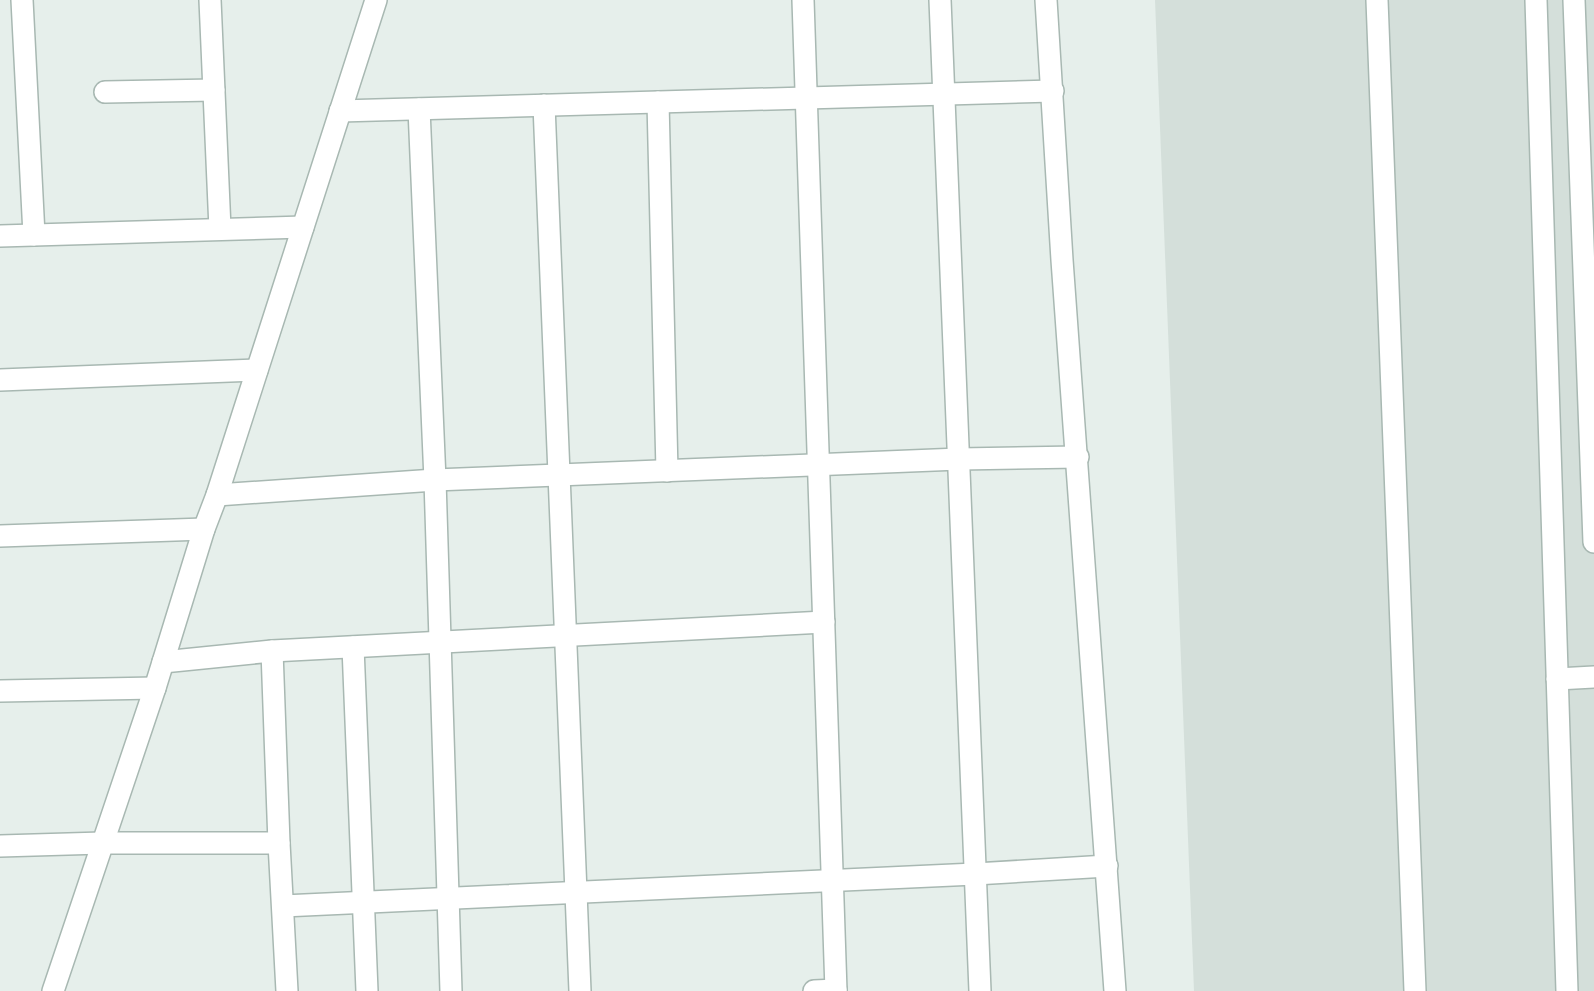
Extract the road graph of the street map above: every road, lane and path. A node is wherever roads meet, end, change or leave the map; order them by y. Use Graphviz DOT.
graph roads {
  1 [pos="22,0"];
  2 [pos="210,0"];
  3 [pos="376,0"];
  4 [pos="803,0"];
  5 [pos="940,0"];
  6 [pos="1046,0"];
  7 [pos="1377,0"];
  8 [pos="1536,0"];
  9 [pos="1574,0"];
  10 [pos="1585,39"];
  11 [pos="214,90"];
  12 [pos="1053,91"];
  13 [pos="105,92"];
  14 [pos="944,94"];
  15 [pos="807,98"];
  16 [pos="657,102"];
  17 [pos="544,105"];
  18 [pos="419,109"];
  19 [pos="340,111"];
  20 [pos="303,226"];
  21 [pos="220,229"];
  22 [pos="34,235"];
  23 [pos="0,236"];
  24 [pos="257,370"];
  25 [pos="0,380"];
  26 [pos="1078,457"];
  27 [pos="958,459"];
  28 [pos="819,465"];
  29 [pos="667,471"];
  30 [pos="559,476"];
  31 [pos="435,480"];
  32 [pos="217,495"];
  33 [pos="204,529"];
  34 [pos="0,536"];
  35 [pos="1594,542"];
  36 [pos="824,622"];
  37 [pos="566,637"];
  38 [pos="440,643"];
  39 [pos="353,647"];
  40 [pos="272,651"];
  41 [pos="163,662"];
  42 [pos="1594,677"];
  43 [pos="1557,679"];
  44 [pos="155,688"];
  45 [pos="0,691"];
  46 [pos="102,843"];
  47 [pos="279,843"];
  48 [pos="0,846"];
  49 [pos="1107,866"];
  50 [pos="975,874"];
  51 [pos="833,881"];
  52 [pos="576,892"];
  53 [pos="448,898"];
  54 [pos="363,902"];
  55 [pos="283,906"];
  56 [pos="836,990"];
  57 [pos="53,991"];
  58 [pos="288,991"];
  59 [pos="367,991"];
  60 [pos="452,991"];
  61 [pos="580,991"];
  62 [pos="814,991"];
  63 [pos="980,991"];
  64 [pos="1115,991"];
  65 [pos="1415,991"];
  66 [pos="1567,991"];
  1 -- 22 [label="street"];
  2 -- 11 [label="street"];
  3 -- 19 [label="street"];
  4 -- 15 [label="street"];
  5 -- 14 [label="street"];
  6 -- 12 [label="street"];
  7 -- 65 [label="street"];
  8 -- 43 [label="street"];
  9 -- 10 [label="street"];
  10 -- 35 [label="street"];
  11 -- 13 [label="street"];
  11 -- 21 [label="street"];
  12 -- 14 [label="street"];
  12 -- 26 [label="street"];
  14 -- 15 [label="street"];
  14 -- 27 [label="street"];
  15 -- 16 [label="street"];
  15 -- 28 [label="street"];
  16 -- 17 [label="street"];
  16 -- 29 [label="street"];
  17 -- 18 [label="street"];
  17 -- 30 [label="street"];
  18 -- 19 [label="street"];
  18 -- 31 [label="street"];
  19 -- 20 [label="street"];
  20 -- 21 [label="street"];
  20 -- 24 [label="street"];
  21 -- 22 [label="street"];
  22 -- 23 [label="street"];
  24 -- 25 [label="street"];
  24 -- 32 [label="street"];
  26 -- 27 [label="street"];
  26 -- 49 [label="street"];
  27 -- 28 [label="street"];
  27 -- 50 [label="street"];
  28 -- 29 [label="street"];
  28 -- 36 [label="street"];
  29 -- 30 [label="street"];
  30 -- 31 [label="street"];
  30 -- 37 [label="street"];
  31 -- 32 [label="street"];
  31 -- 38 [label="street"];
  32 -- 33 [label="street"];
  33 -- 34 [label="street"];
  33 -- 41 [label="street"];
  36 -- 37 [label="street"];
  36 -- 51 [label="street"];
  37 -- 38 [label="street"];
  37 -- 52 [label="street"];
  38 -- 39 [label="street"];
  38 -- 53 [label="street"];
  39 -- 40 [label="street"];
  39 -- 54 [label="street"];
  40 -- 41 [label="street"];
  40 -- 47 [label="street"];
  41 -- 44 [label="street"];
  42 -- 43 [label="street"];
  43 -- 66 [label="street"];
  44 -- 45 [label="street"];
  44 -- 46 [label="street"];
  46 -- 47 [label="street"];
  46 -- 48 [label="street"];
  46 -- 57 [label="street"];
  47 -- 55 [label="street"];
  49 -- 50 [label="street"];
  49 -- 64 [label="street"];
  50 -- 51 [label="street"];
  50 -- 63 [label="street"];
  51 -- 52 [label="street"];
  51 -- 56 [label="street"];
  52 -- 53 [label="street"];
  52 -- 61 [label="street"];
  53 -- 54 [label="street"];
  53 -- 60 [label="street"];
  54 -- 55 [label="street"];
  54 -- 59 [label="street"];
  55 -- 58 [label="street"];
  56 -- 62 [label="street"];
}
